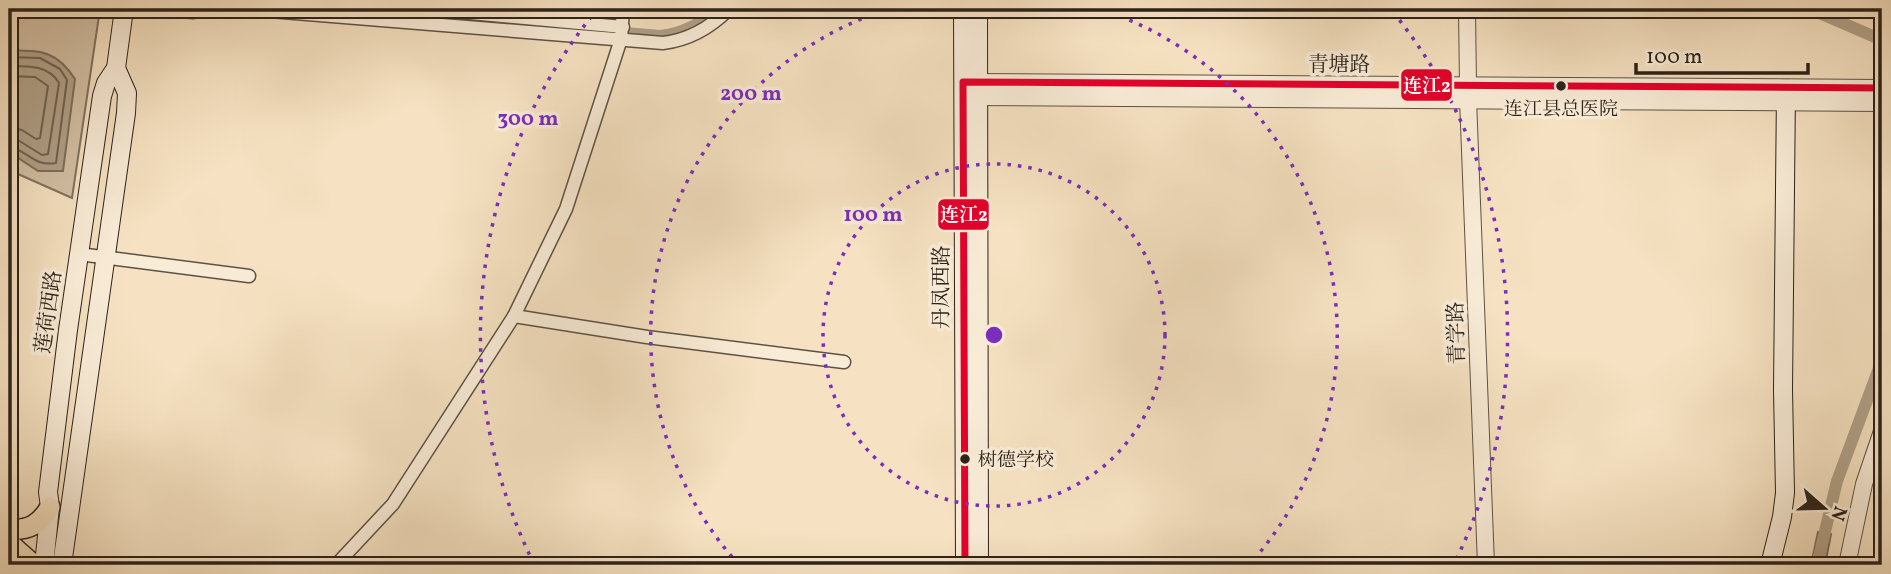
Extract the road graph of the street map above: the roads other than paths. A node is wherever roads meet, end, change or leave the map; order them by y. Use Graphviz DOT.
graph roads {
  1 [pos="124,9"];
  2 [pos="159,9"];
  3 [pos="205,9"];
  4 [pos="244,9"];
  5 [pos="427,9"];
  6 [pos="623,9"];
  7 [pos="729,9"];
  8 [pos="963,9"];
  9 [pos="978,9"];
  10 [pos="1467,9"];
  11 [pos="622,33"];
  12 [pos="116,68"];
  13 [pos="1882,88"];
  14 [pos="971,90"];
  15 [pos="1468,93"];
  16 [pos="1786,95"];
  17 [pos="1882,103"];
  18 [pos="79,254"];
  19 [pos="106,257"];
  20 [pos="249,276"];
  21 [pos="514,316"];
  22 [pos="844,362"];
  23 [pos="1882,431"];
  24 [pos="60,509"];
  25 [pos="9,529"];
  26 [pos="9,543"];
  27 [pos="9,561"];
  28 [pos="14,565"];
  29 [pos="34,565"];
  30 [pos="44,565"];
  31 [pos="62,565"];
  32 [pos="336,565"];
  33 [pos="965,565"];
  34 [pos="979,565"];
  35 [pos="1486,565"];
  36 [pos="1770,565"];
  37 [pos="1847,565"];
  1 -- 12 [label="main road, 莲荷西路"];
  2 -- 3 [label="street"];
  4 -- 11 [label="street"];
  5 -- 11 [label="street"];
  6 -- 11 [label="street"];
  7 -- 11 [label="street"];
  8 -- 14 [label="main road, 丹凤西路"];
  9 -- 14 [label="main road, 丹凤西路"];
  10 -- 15 [label="street, 青学路"];
  11 -- 21 [label="street"];
  12 -- 18 [label="main road, 莲荷西路"];
  12 -- 19 [label="main road, 莲荷西路"];
  13 -- 16 [label="street, 青塘路"];
  14 -- 15 [label="street, 青塘路"];
  14 -- 33 [label="main road, 丹凤西路"];
  14 -- 34 [label="main road, 丹凤西路"];
  15 -- 16 [label="street, 青塘路"];
  15 -- 35 [label="street, 青学路"];
  16 -- 17 [label="street, 青塘路"];
  16 -- 36 [label="main road"];
  18 -- 19 [label="street"];
  18 -- 24 [label="main road, 莲荷西路"];
  19 -- 20 [label="street"];
  19 -- 24 [label="main road, 莲荷西路"];
  21 -- 22 [label="street"];
  21 -- 32 [label="street"];
  23 -- 37 [label="street"];
  24 -- 25 [label="main road"];
  24 -- 30 [label="main road, 莲荷西路"];
  24 -- 31 [label="main road, 莲荷西路"];
  26 -- 29 [label="main road"];
  27 -- 28 [label="main road"];
}
